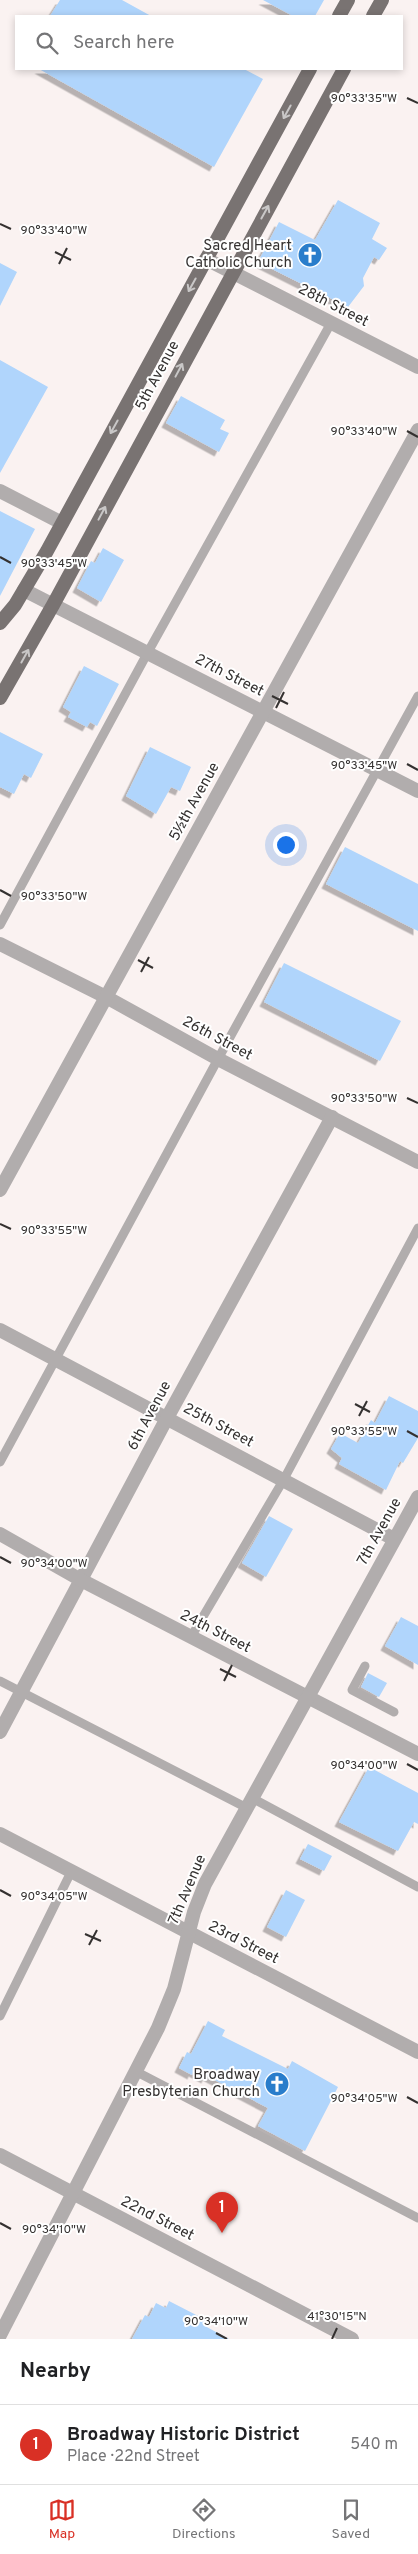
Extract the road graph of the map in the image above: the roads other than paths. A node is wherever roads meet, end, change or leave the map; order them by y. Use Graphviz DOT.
graph roads {
  1 [pos="348,0"];
  2 [pos="382,0"];
  3 [pos="340,15"];
  4 [pos="374,15"];
  5 [pos="309,70"];
  6 [pos="343,70"];
  7 [pos="206,259"];
  8 [pos="232,273"];
  9 [pos="331,323"];
  10 [pos="418,367"];
  11 [pos="418,430"];
  12 [pos="0,491"];
  13 [pos="62,523"];
  14 [pos="24,590"];
  15 [pos="53,605"];
  16 [pos="0,623"];
  17 [pos="148,652"];
  18 [pos="418,696"];
  19 [pos="0,698"];
  20 [pos="263,712"];
  21 [pos="376,772"];
  22 [pos="418,791"];
  23 [pos="0,925"];
  24 [pos="0,944"];
  25 [pos="106,997"];
  26 [pos="218,1059"];
  27 [pos="332,1117"];
  28 [pos="418,1162"];
  29 [pos="0,1190"];
  30 [pos="418,1228"];
  31 [pos="0,1330"];
  32 [pos="55,1359"];
  33 [pos="167,1418"];
  34 [pos="0,1462"];
  35 [pos="284,1479"];
  36 [pos="418,1497"];
  37 [pos="0,1534"];
  38 [pos="394,1539"];
  39 [pos="81,1580"];
  40 [pos="191,1637"];
  41 [pos="365,1666"];
  42 [pos="0,1681"];
  43 [pos="22,1692"];
  44 [pos="308,1697"];
  45 [pos="394,1712"];
  46 [pos="0,1732"];
  47 [pos="418,1754"];
  48 [pos="249,1803"];
  49 [pos="0,1834"];
  50 [pos="72,1870"];
  51 [pos="418,1887"];
  52 [pos="187,1933"];
  53 [pos="0,2016"];
  54 [pos="418,2052"];
  55 [pos="137,2072"];
  56 [pos="0,2155"];
  57 [pos="73,2194"];
  58 [pos="418,2218"];
  59 [pos="0,2335"];
  60 [pos="352,2339"];
  1 -- 3 [label="main road"];
  2 -- 4 [label="main road"];
  5 -- 7 [label="main road, 5th Avenue, one-way"];
  8 -- 6 [label="main road, 5th Avenue, one-way"];
  7 -- 8 [label="street, 28th Street"];
  7 -- 13 [label="main road, 5th Avenue, one-way"];
  8 -- 9 [label="street, 28th Street"];
  15 -- 8 [label="main road, 5th Avenue, one-way"];
  9 -- 10 [label="street, 28th Street"];
  9 -- 17 [label="lane"];
  11 -- 20 [label="street, 5½th Avenue"];
  12 -- 13 [label="street"];
  13 -- 14 [label="main road, 5th Avenue"];
  14 -- 15 [label="street, 27th Street"];
  14 -- 16 [label="main road, 5th Avenue"];
  15 -- 17 [label="street, 27th Street"];
  19 -- 15 [label="main road, 5th Avenue, one-way"];
  17 -- 20 [label="street, 27th Street"];
  17 -- 23 [label="lane"];
  18 -- 21 [label="lane"];
  20 -- 21 [label="street, 27th Street"];
  20 -- 25 [label="street, 5½th Avenue"];
  21 -- 22 [label="street, 27th Street"];
  21 -- 26 [label="lane"];
  24 -- 25 [label="street, 26th Street"];
  25 -- 26 [label="street, 26th Street"];
  25 -- 29 [label="street, 5½th Avenue"];
  26 -- 27 [label="street, 26th Street"];
  26 -- 32 [label="lane"];
  27 -- 28 [label="street, 26th Street"];
  27 -- 33 [label="street, 6th Avenue"];
  30 -- 35 [label="lane"];
  31 -- 32 [label="street, 25th Street"];
  32 -- 33 [label="street, 25th Street"];
  32 -- 34 [label="lane"];
  33 -- 35 [label="street, 25th Street"];
  33 -- 39 [label="street, 6th Avenue"];
  35 -- 38 [label="street, 25th Street"];
  35 -- 40 [label="lane"];
  36 -- 38 [label="street, 7th Avenue"];
  37 -- 39 [label="street, 24th Street"];
  38 -- 44 [label="street, 7th Avenue"];
  39 -- 40 [label="street, 24th Street"];
  39 -- 43 [label="street, 6th Avenue"];
  40 -- 44 [label="street, 24th Street"];
  41 -- 45 [label="lane"];
  42 -- 43 [label="lane"];
  43 -- 46 [label="street, 6th Avenue"];
  43 -- 48 [label="lane"];
  44 -- 47 [label="street, 24th Street"];
  44 -- 48 [label="street, 7th Avenue"];
  48 -- 51 [label="lane"];
  48 -- 52 [label="street, 7th Avenue"];
  49 -- 50 [label="street, 23rd Street"];
  50 -- 52 [label="street, 23rd Street"];
  50 -- 53 [label="lane"];
  52 -- 54 [label="street, 23rd Street"];
  52 -- 55 [label="street, 7th Avenue"];
  55 -- 57 [label="street, 7th Avenue"];
  55 -- 58 [label="lane"];
  56 -- 57 [label="street, 22nd Street"];
  57 -- 59 [label="street, 7th Avenue"];
  57 -- 60 [label="street, 22nd Street"];
}
